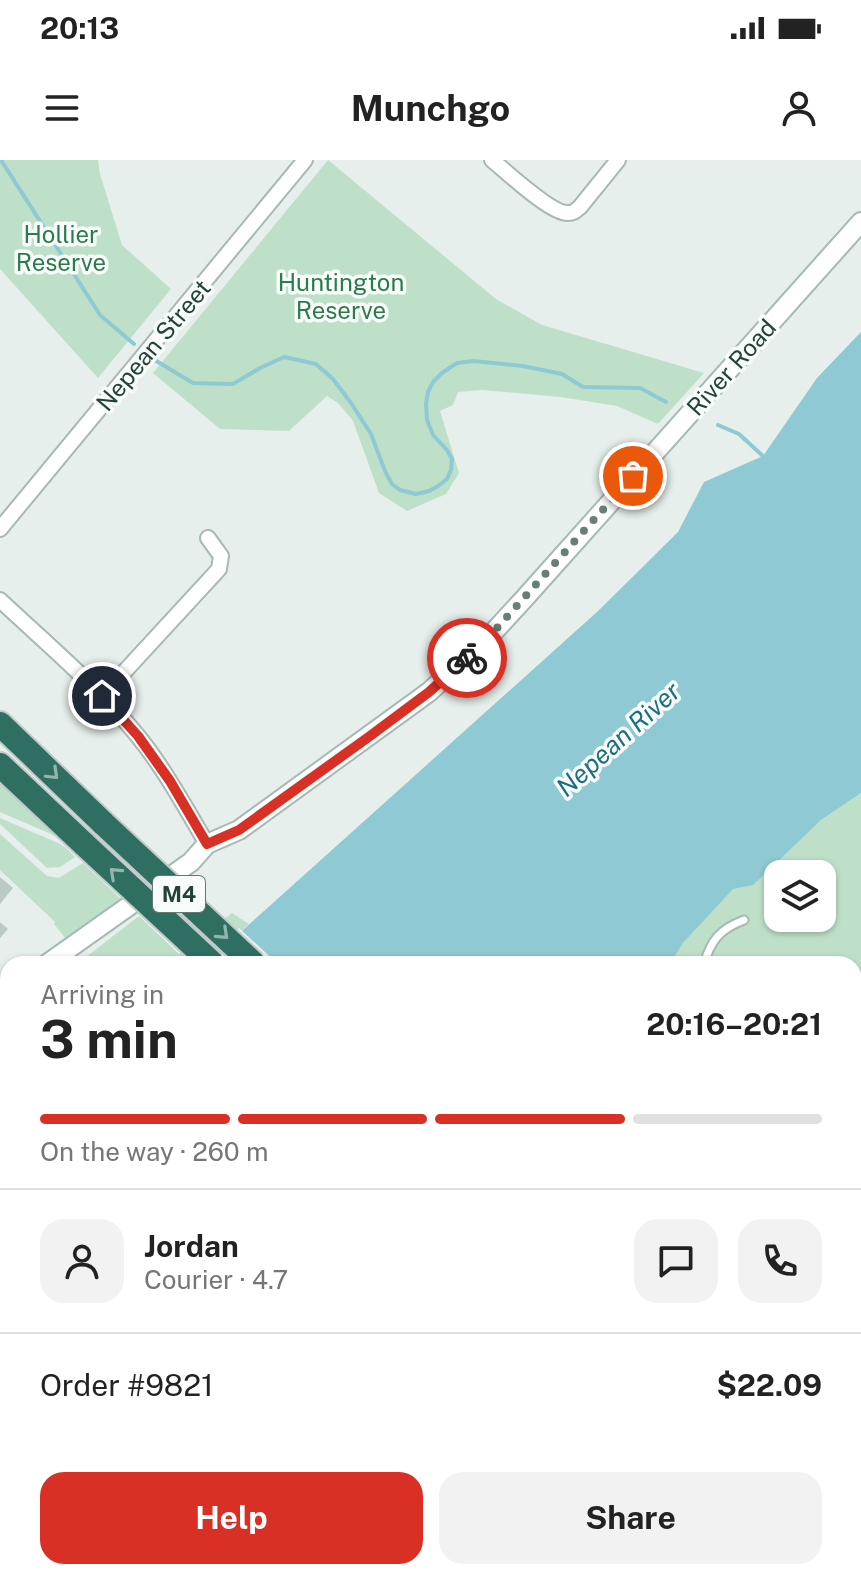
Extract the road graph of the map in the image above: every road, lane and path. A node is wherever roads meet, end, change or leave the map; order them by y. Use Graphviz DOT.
graph roads {
  1 [pos="305,160"];
  2 [pos="492,160"];
  3 [pos="618,160"];
  4 [pos="861,222"];
  5 [pos="0,529"];
  6 [pos="208,538"];
  7 [pos="0,600"];
  8 [pos="102,696"];
  9 [pos="0,724"];
  10 [pos="0,765"];
  11 [pos="207,844"];
  12 [pos="744,920"];
  13 [pos="58,956"];
  14 [pos="204,956"];
  15 [pos="245,956"];
  16 [pos="707,956"];
  1 -- 5 [label="street, Nepean Street"];
  2 -- 3 [label="street"];
  4 -- 11 [label="street, River Road"];
  6 -- 8 [label="street"];
  7 -- 8 [label="street"];
  8 -- 11 [label="street"];
  9 -- 15 [label="highway, M4, one-way, bridge"];
  14 -- 10 [label="highway, M4, one-way, bridge"];
  11 -- 13 [label="street, River Road"];
  12 -- 16 [label="lane"];
}
